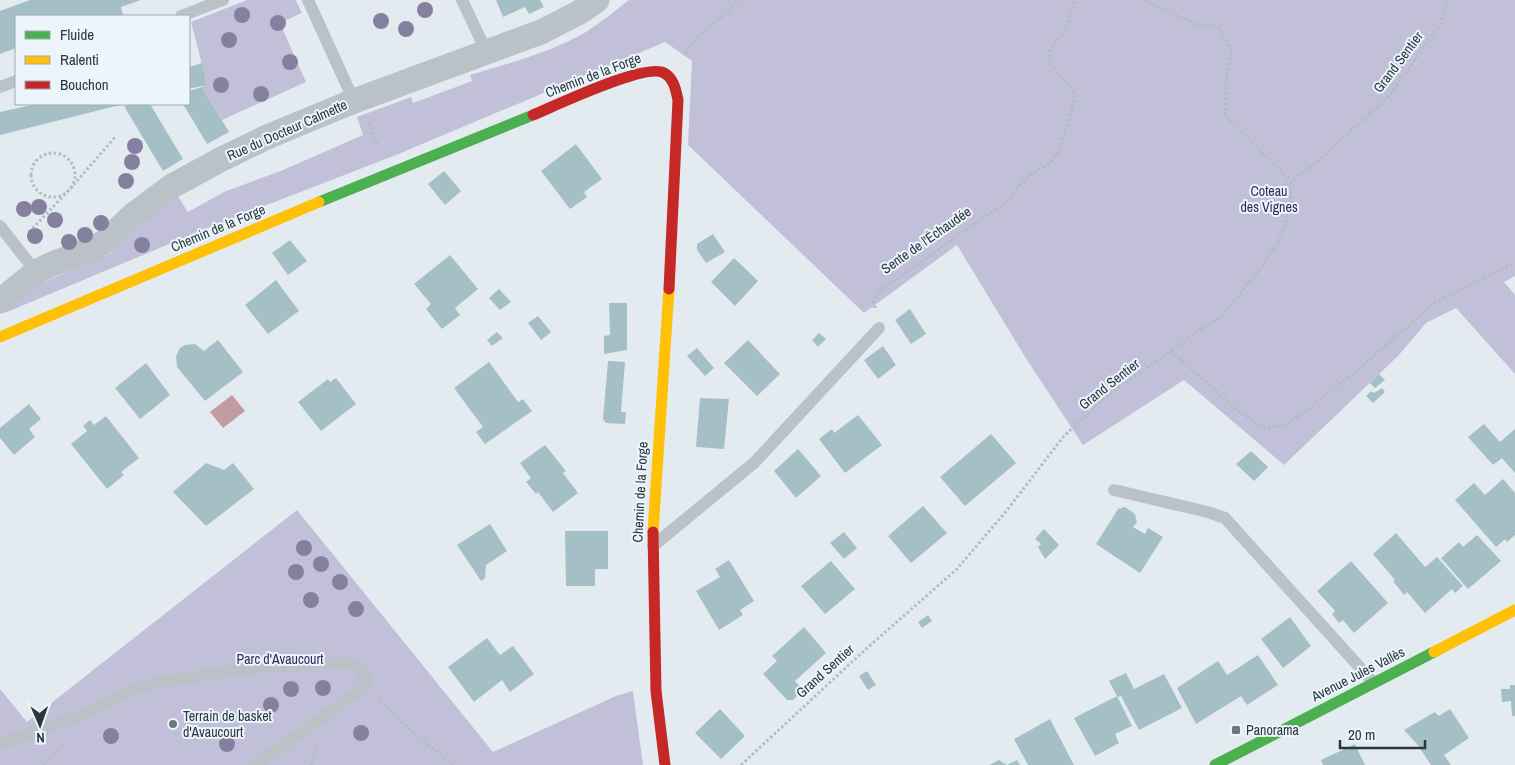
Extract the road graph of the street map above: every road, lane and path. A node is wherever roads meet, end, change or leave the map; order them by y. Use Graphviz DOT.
graph roads {
  1 [pos="223,0"];
  2 [pos="308,0"];
  3 [pos="462,0"];
  4 [pos="597,0"];
  5 [pos="740,0"];
  6 [pos="1076,0"];
  7 [pos="1144,0"];
  8 [pos="1447,0"];
  9 [pos="185,15"];
  10 [pos="486,53"];
  11 [pos="667,76"];
  12 [pos="15,80"];
  13 [pos="0,87"];
  14 [pos="354,101"];
  15 [pos="369,122"];
  16 [pos="116,136"];
  17 [pos="384,152"];
  18 [pos="1291,181"];
  19 [pos="71,188"];
  20 [pos="0,226"];
  21 [pos="15,245"];
  22 [pos="1515,263"];
  23 [pos="36,272"];
  24 [pos="0,301"];
  25 [pos="879,328"];
  26 [pos="0,337"];
  27 [pos="1171,350"];
  28 [pos="1114,490"];
  29 [pos="652,546"];
  30 [pos="1515,610"];
  31 [pos="1373,682"];
  32 [pos="366,685"];
  33 [pos="0,744"];
  34 [pos="255,765"];
  35 [pos="455,765"];
  36 [pos="664,765"];
  37 [pos="741,765"];
  38 [pos="1215,765"];
  1 -- 9 [label="lane"];
  2 -- 14 [label="lane"];
  3 -- 10 [label="lane"];
  4 -- 10 [label="street, Rue du Docteur Calmette"];
  5 -- 11 [label="path"];
  6 -- 25 [label="path, Sente de l'Échaudée"];
  7 -- 18 [label="path"];
  8 -- 18 [label="path, Grand Sentier"];
  10 -- 14 [label="street, Rue du Docteur Calmette"];
  11 -- 26 [label="street, Chemin de la Forge"];
  11 -- 29 [label="street, Chemin de la Forge"];
  12 -- 13 [label="lane"];
  14 -- 23 [label="street, Rue du Docteur Calmette"];
  15 -- 17 [label="path"];
  16 -- 19 [label="path"];
  18 -- 27 [label="path, Grand Sentier"];
  19 -- 19 [label="path"];
  19 -- 21 [label="path"];
  20 -- 21 [label="lane"];
  21 -- 23 [label="lane"];
  22 -- 27 [label="path"];
  23 -- 24 [label="street, Rue du Docteur Calmette"];
  25 -- 29 [label="lane"];
  27 -- 37 [label="path, Grand Sentier"];
  28 -- 31 [label="lane"];
  29 -- 36 [label="street, Chemin de la Forge"];
  30 -- 31 [label="street, Avenue Jules Vallès"];
  31 -- 38 [label="street, Avenue Jules Vallès"];
  32 -- 33 [label="lane"];
  32 -- 34 [label="lane"];
  32 -- 35 [label="path"];
}
